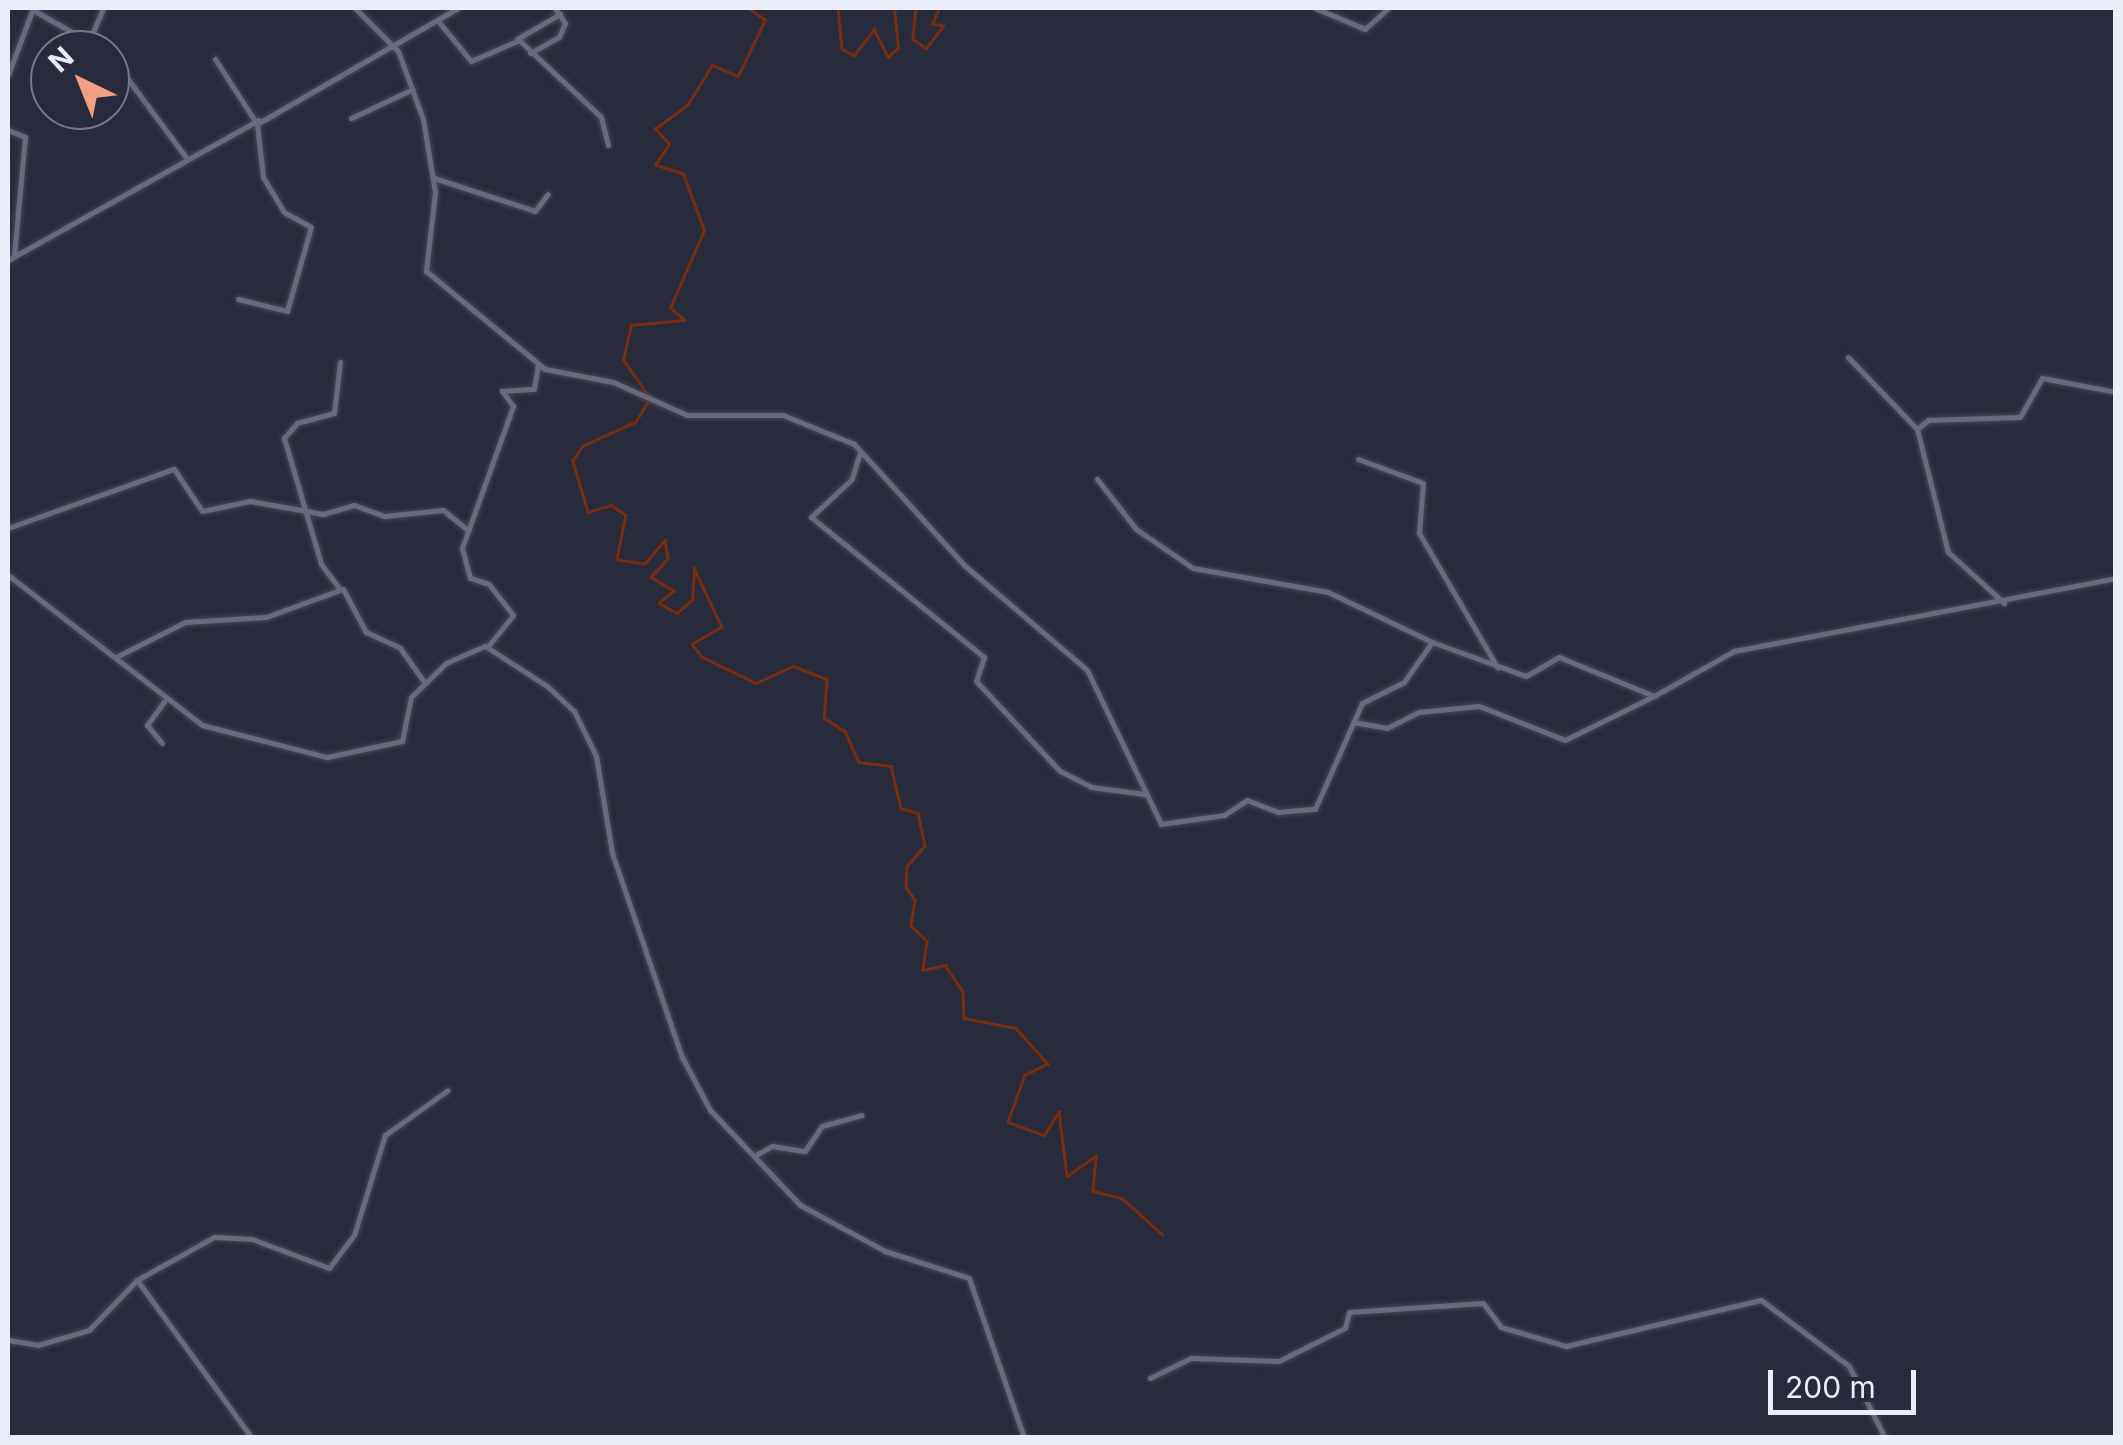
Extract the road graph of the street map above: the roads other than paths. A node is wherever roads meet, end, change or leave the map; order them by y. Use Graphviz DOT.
graph roads {
  1 [pos="355,8"];
  2 [pos="458,8"];
  3 [pos="1315,8"];
  4 [pos="1388,8"];
  5 [pos="34,10"];
  6 [pos="557,11"];
  7 [pos="438,20"];
  8 [pos="66,30"];
  9 [pos="517,39"];
  10 [pos="392,44"];
  11 [pos="530,53"];
  12 [pos="215,59"];
  13 [pos="8,75"];
  14 [pos="130,82"];
  15 [pos="413,89"];
  16 [pos="351,118"];
  17 [pos="257,121"];
  18 [pos="8,130"];
  19 [pos="608,146"];
  20 [pos="185,156"];
  21 [pos="434,178"];
  22 [pos="548,194"];
  23 [pos="11,258"];
  24 [pos="238,299"];
  25 [pos="1848,357"];
  26 [pos="340,362"];
  27 [pos="538,365"];
  28 [pos="2116,392"];
  29 [pos="1917,429"];
  30 [pos="860,452"];
  31 [pos="1358,459"];
  32 [pos="1097,479"];
  33 [pos="305,506"];
  34 [pos="476,516"];
  35 [pos="466,520"];
  36 [pos="8,528"];
  37 [pos="469,531"];
  38 [pos="8,575"];
  39 [pos="2116,578"];
  40 [pos="340,589"];
  41 [pos="2004,603"];
  42 [pos="1432,642"];
  43 [pos="489,645"];
  44 [pos="116,657"];
  45 [pos="1498,668"];
  46 [pos="425,684"];
  47 [pos="1654,696"];
  48 [pos="164,702"];
  49 [pos="1353,722"];
  50 [pos="162,743"];
  51 [pos="1145,794"];
  52 [pos="448,1090"];
  53 [pos="862,1115"];
  54 [pos="754,1156"];
  55 [pos="138,1280"];
  56 [pos="8,1340"];
  57 [pos="1150,1378"];
  58 [pos="252,1438"];
  59 [pos="1024,1438"];
  60 [pos="1885,1438"];
  1 -- 10 [label="street"];
  2 -- 7 [label="street"];
  3 -- 4 [label="street"];
  5 -- 8 [label="street"];
  5 -- 13 [label="street"];
  6 -- 9 [label="street"];
  6 -- 11 [label="street"];
  7 -- 9 [label="street"];
  7 -- 10 [label="street"];
  9 -- 11 [label="street"];
  10 -- 15 [label="street"];
  10 -- 17 [label="street"];
  11 -- 19 [label="street"];
  12 -- 17 [label="street"];
  14 -- 20 [label="street"];
  15 -- 16 [label="street"];
  15 -- 21 [label="street"];
  17 -- 20 [label="street"];
  17 -- 24 [label="street"];
  18 -- 23 [label="street"];
  20 -- 23 [label="street"];
  21 -- 22 [label="street"];
  21 -- 27 [label="street"];
  25 -- 29 [label="street"];
  26 -- 33 [label="street"];
  27 -- 30 [label="street"];
  27 -- 34 [label="street"];
  28 -- 29 [label="street"];
  29 -- 41 [label="street"];
  30 -- 51 [label="street"];
  30 -- 51 [label="street"];
  31 -- 45 [label="street"];
  32 -- 42 [label="street"];
  33 -- 35 [label="street"];
  33 -- 36 [label="street"];
  33 -- 40 [label="street"];
  34 -- 35 [label="street"];
  34 -- 37 [label="street"];
  35 -- 37 [label="street"];
  37 -- 43 [label="street"];
  38 -- 44 [label="street"];
  39 -- 41 [label="street"];
  40 -- 44 [label="street"];
  40 -- 46 [label="street"];
  41 -- 47 [label="street"];
  42 -- 45 [label="street"];
  42 -- 49 [label="street"];
  43 -- 46 [label="street"];
  43 -- 54 [label="street"];
  44 -- 48 [label="street"];
  45 -- 47 [label="street"];
  46 -- 48 [label="street"];
  47 -- 49 [label="street"];
  48 -- 50 [label="street"];
  49 -- 51 [label="street"];
  52 -- 55 [label="street"];
  53 -- 54 [label="street"];
  54 -- 59 [label="street"];
  55 -- 56 [label="street"];
  55 -- 58 [label="street"];
  57 -- 60 [label="street"];
}
